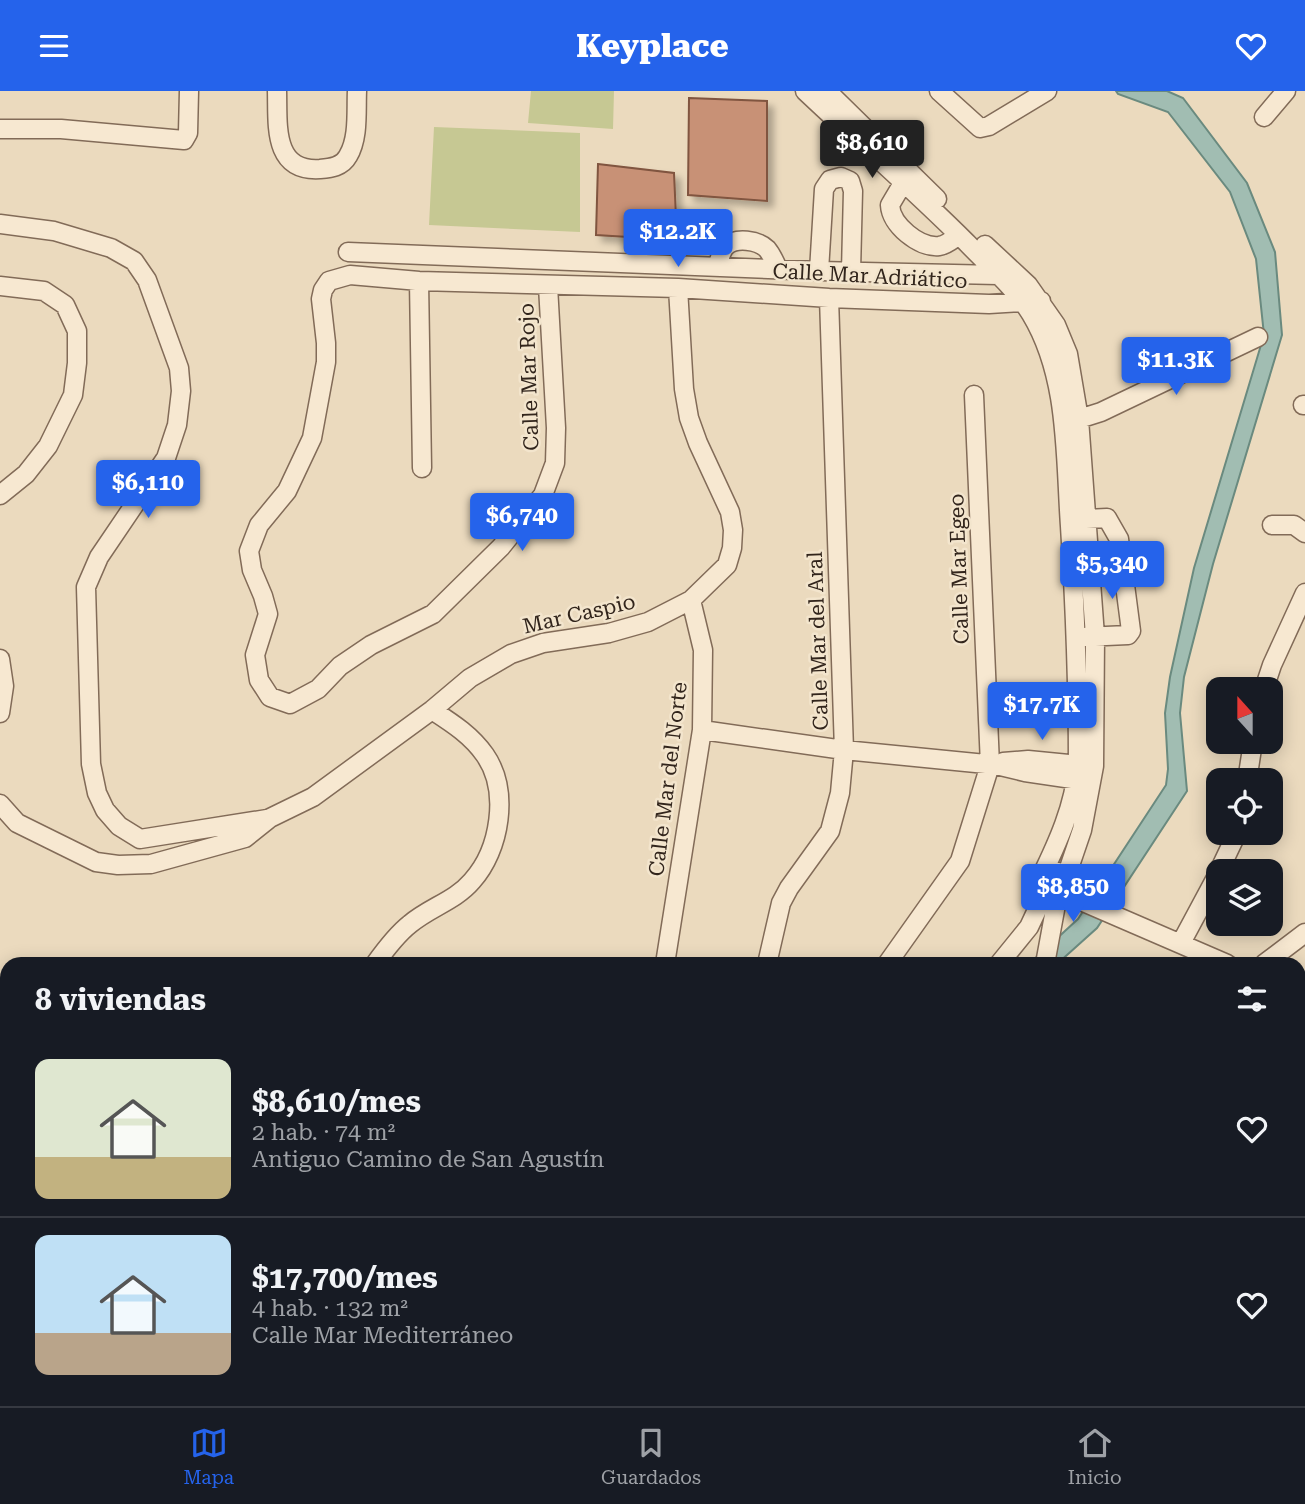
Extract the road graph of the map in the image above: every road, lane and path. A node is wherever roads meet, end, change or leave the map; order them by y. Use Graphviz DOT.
graph roads {
  1 [pos="188,91"];
  2 [pos="277,91"];
  3 [pos="357,91"];
  4 [pos="805,91"];
  5 [pos="827,91"];
  6 [pos="939,91"];
  7 [pos="1047,91"];
  8 [pos="1286,91"];
  9 [pos="1264,117"];
  10 [pos="0,129"];
  11 [pos="903,184"];
  12 [pos="0,224"];
  13 [pos="963,239"];
  14 [pos="348,252"];
  15 [pos="718,267"];
  16 [pos="778,269"];
  17 [pos="819,271"];
  18 [pos="993,271"];
  19 [pos="859,272"];
  20 [pos="941,274"];
  21 [pos="339,277"];
  22 [pos="419,281"];
  23 [pos="1028,285"];
  24 [pos="0,286"];
  25 [pos="548,286"];
  26 [pos="678,288"];
  27 [pos="829,298"];
  28 [pos="1041,301"];
  29 [pos="1023,303"];
  30 [pos="1258,337"];
  31 [pos="974,395"];
  32 [pos="1079,419"];
  33 [pos="422,468"];
  34 [pos="0,495"];
  35 [pos="1086,519"];
  36 [pos="1272,525"];
  37 [pos="1305,533"];
  38 [pos="1305,593"];
  39 [pos="691,600"];
  40 [pos="1096,636"];
  41 [pos="1077,638"];
  42 [pos="0,659"];
  43 [pos="1268,677"];
  44 [pos="432,711"];
  45 [pos="0,713"];
  46 [pos="702,730"];
  47 [pos="844,750"];
  48 [pos="993,765"];
  49 [pos="1085,773"];
  50 [pos="0,804"];
  51 [pos="270,818"];
  52 [pos="1054,889"];
  53 [pos="1206,897"];
  54 [pos="1305,933"];
  55 [pos="1181,943"];
  56 [pos="379,957"];
  57 [pos="666,957"];
  58 [pos="769,957"];
  59 [pos="892,957"];
  60 [pos="1005,957"];
  61 [pos="1047,957"];
  62 [pos="1212,957"];
  63 [pos="1273,957"];
  1 -- 10 [label="street"];
  2 -- 3 [label="street"];
  4 -- 11 [label="street"];
  5 -- 18 [label="street"];
  6 -- 7 [label="street"];
  8 -- 9 [label="street"];
  11 -- 13 [label="street"];
  11 -- 13 [label="street"];
  12 -- 51 [label="street"];
  13 -- 18 [label="street"];
  13 -- 20 [label="street"];
  14 -- 15 [label="street"];
  15 -- 16 [label="street"];
  15 -- 16 [label="street"];
  16 -- 17 [label="street"];
  17 -- 19 [label="street"];
  17 -- 19 [label="street"];
  18 -- 19 [label="street"];
  18 -- 20 [label="street"];
  18 -- 23 [label="street"];
  18 -- 23 [label="street"];
  18 -- 29 [label="street"];
  19 -- 20 [label="street"];
  21 -- 22 [label="street, Calle Mar Adriático"];
  21 -- 25 [label="street, Calle Mar Rojo"];
  22 -- 25 [label="street, Calle Mar Adriático"];
  22 -- 33 [label="street"];
  23 -- 28 [label="street"];
  24 -- 34 [label="street"];
  25 -- 26 [label="street, Calle Mar Adriático"];
  26 -- 27 [label="street, Calle Mar Adriático"];
  26 -- 39 [label="street, Mar Caspio"];
  27 -- 29 [label="street, Calle Mar Adriático"];
  27 -- 47 [label="street, Calle Mar del Aral"];
  28 -- 29 [label="street, Calle Mar Adriático"];
  28 -- 32 [label="street"];
  29 -- 41 [label="street"];
  30 -- 32 [label="street"];
  31 -- 48 [label="street, Calle Mar Egeo"];
  32 -- 35 [label="street"];
  35 -- 40 [label="street"];
  35 -- 40 [label="street"];
  36 -- 37 [label="street"];
  38 -- 43 [label="street"];
  39 -- 44 [label="street, Mar Caspio"];
  39 -- 46 [label="street, Calle Mar del Norte"];
  40 -- 41 [label="street"];
  40 -- 49 [label="street"];
  41 -- 49 [label="street"];
  42 -- 45 [label="street"];
  44 -- 51 [label="street, Mar Caspio"];
  44 -- 56 [label="street"];
  46 -- 47 [label="street"];
  46 -- 57 [label="street, Calle Mar del Norte"];
  47 -- 48 [label="street"];
  47 -- 58 [label="street, Calle Mar del Aral"];
  48 -- 49 [label="street"];
  48 -- 59 [label="street, Calle Mar Egeo"];
  49 -- 52 [label="street"];
  49 -- 52 [label="street"];
  50 -- 51 [label="street"];
  52 -- 55 [label="street"];
  52 -- 60 [label="street"];
  52 -- 61 [label="street"];
  53 -- 55 [label="street"];
  54 -- 63 [label="street"];
  55 -- 62 [label="street"];
}
